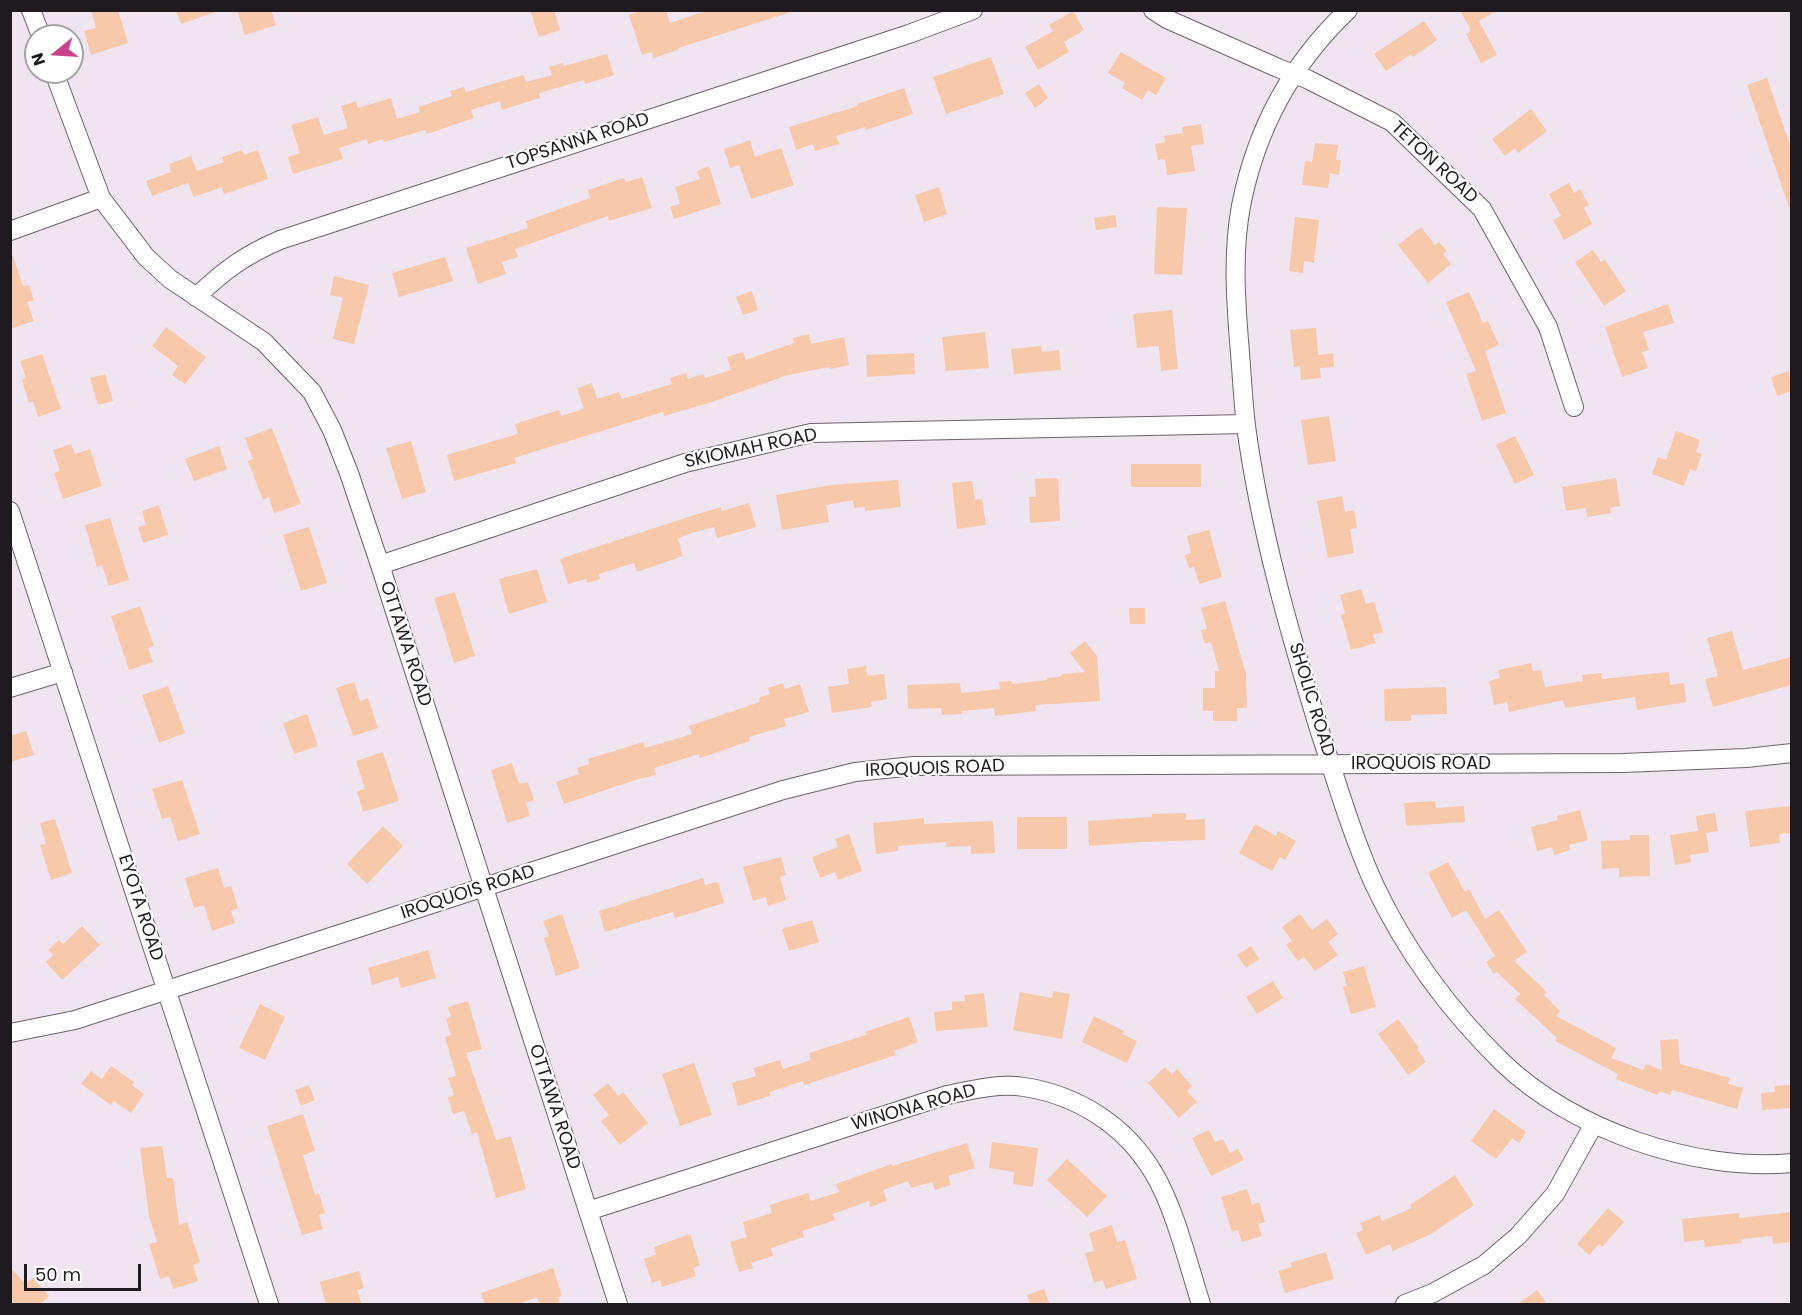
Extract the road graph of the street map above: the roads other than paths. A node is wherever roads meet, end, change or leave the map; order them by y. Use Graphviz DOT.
graph roads {
  1 [pos="973,10"];
  2 [pos="1153,10"];
  3 [pos="1348,10"];
  4 [pos="1293,73"];
  5 [pos="58,84"];
  6 [pos="101,198"];
  7 [pos="10,231"];
  8 [pos="196,297"];
  9 [pos="1574,407"];
  10 [pos="1246,424"];
  11 [pos="10,511"];
  12 [pos="380,565"];
  13 [pos="63,672"];
  14 [pos="10,688"];
  15 [pos="1791,753"];
  16 [pos="1331,764"];
  17 [pos="483,889"];
  18 [pos="167,990"];
  19 [pos="10,1033"];
  20 [pos="1594,1124"];
  21 [pos="1791,1163"];
  22 [pos="588,1211"];
  23 [pos="269,1305"];
  24 [pos="618,1305"];
  25 [pos="1201,1305"];
  26 [pos="1405,1305"];
  1 -- 8 [label="street, TOPSANNA ROAD"];
  2 -- 4 [label="street, TETON ROAD"];
  3 -- 4 [label="street, SHOLIC ROAD"];
  4 -- 9 [label="street, TETON ROAD"];
  4 -- 10 [label="street, SHOLIC ROAD"];
  5 -- 6 [label="street, OTTAWA ROAD"];
  6 -- 7 [label="street"];
  6 -- 8 [label="street, OTTAWA ROAD"];
  8 -- 12 [label="street, OTTAWA ROAD"];
  10 -- 12 [label="street, SKIOMAH ROAD"];
  10 -- 16 [label="street, SHOLIC ROAD"];
  11 -- 13 [label="street, EYOTA ROAD"];
  12 -- 17 [label="street, OTTAWA ROAD"];
  13 -- 14 [label="street"];
  13 -- 18 [label="street, EYOTA ROAD"];
  15 -- 16 [label="street, IROQUOIS ROAD"];
  16 -- 17 [label="street, IROQUOIS ROAD"];
  16 -- 20 [label="street, SHOLIC ROAD"];
  17 -- 18 [label="street, IROQUOIS ROAD"];
  17 -- 22 [label="street, OTTAWA ROAD"];
  18 -- 19 [label="street, IROQUOIS ROAD"];
  18 -- 23 [label="street, EYOTA ROAD"];
  20 -- 21 [label="street, SHOLIC ROAD"];
  20 -- 26 [label="street"];
  22 -- 24 [label="street, OTTAWA ROAD"];
  22 -- 25 [label="street, WINONA ROAD"];
}
